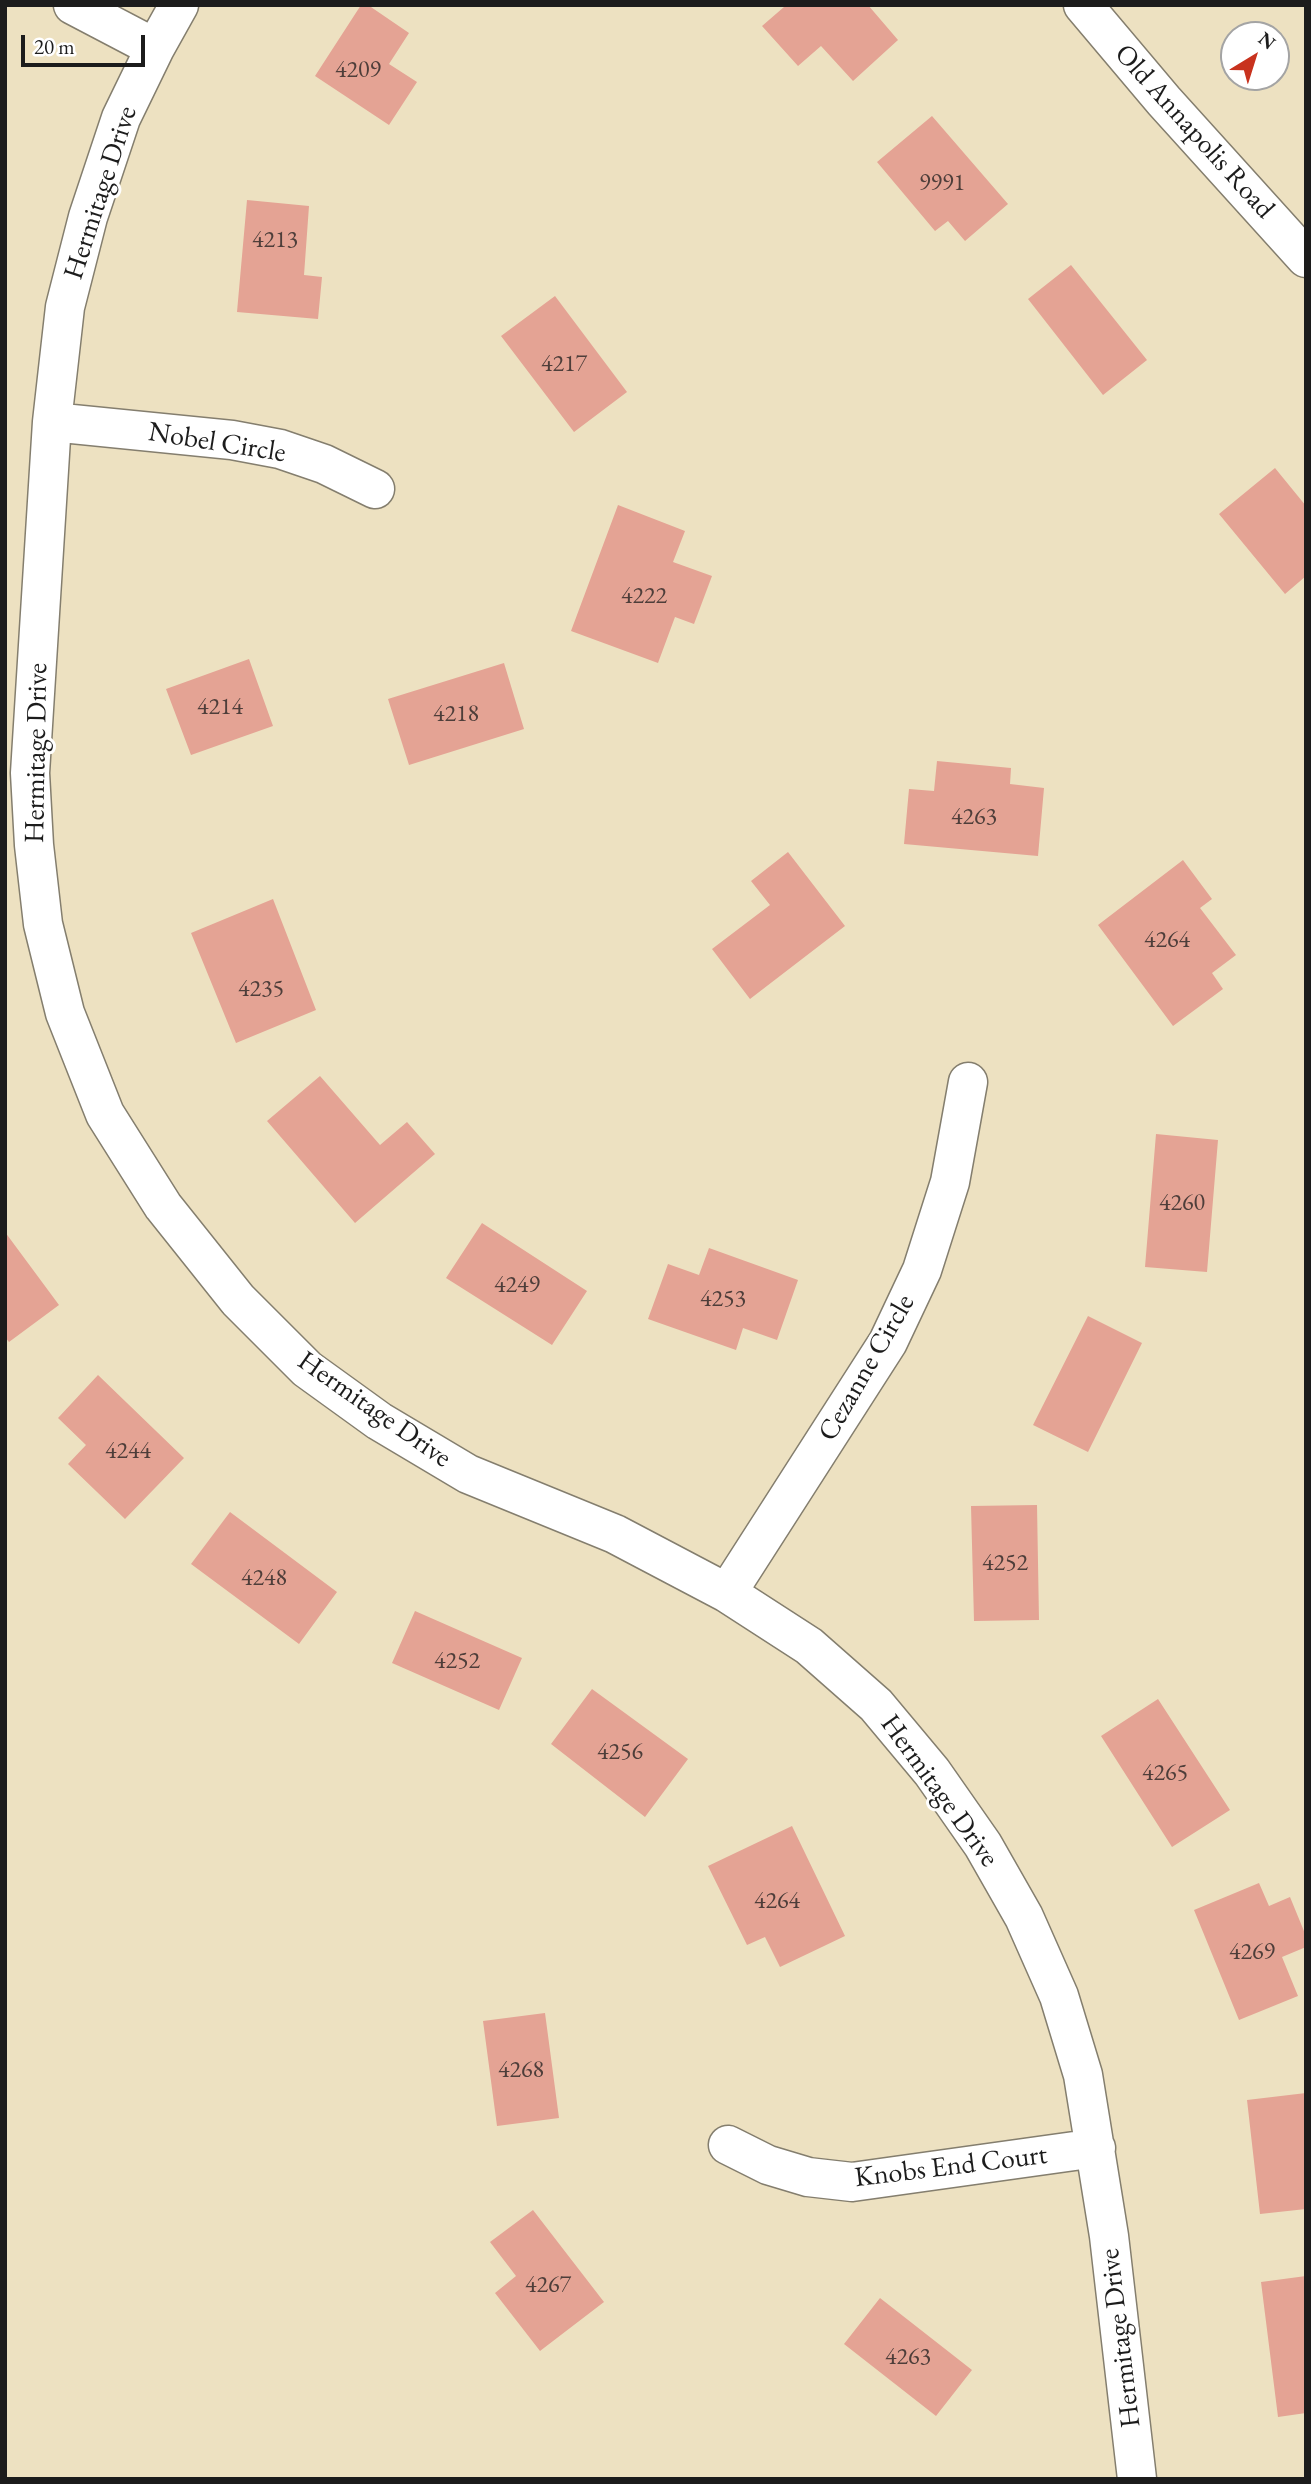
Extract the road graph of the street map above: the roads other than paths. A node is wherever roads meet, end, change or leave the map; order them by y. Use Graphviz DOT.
graph roads {
  1 [pos="73,5"];
  2 [pos="179,5"];
  3 [pos="1083,5"];
  4 [pos="155,48"];
  5 [pos="1306,258"];
  6 [pos="52,422"];
  7 [pos="375,489"];
  8 [pos="968,1082"];
  9 [pos="727,1593"];
  10 [pos="728,2145"];
  11 [pos="1096,2148"];
  12 [pos="1137,2479"];
  1 -- 4 [label="street"];
  2 -- 4 [label="street, Hermitage Drive"];
  3 -- 5 [label="street, Old Annapolis Road"];
  4 -- 6 [label="street, Hermitage Drive"];
  6 -- 7 [label="street, Nobel Circle"];
  6 -- 9 [label="street, Hermitage Drive"];
  8 -- 9 [label="street, Cezanne Circle"];
  9 -- 11 [label="street, Hermitage Drive"];
  10 -- 11 [label="street, Knobs End Court"];
  11 -- 12 [label="street, Hermitage Drive"];
}
